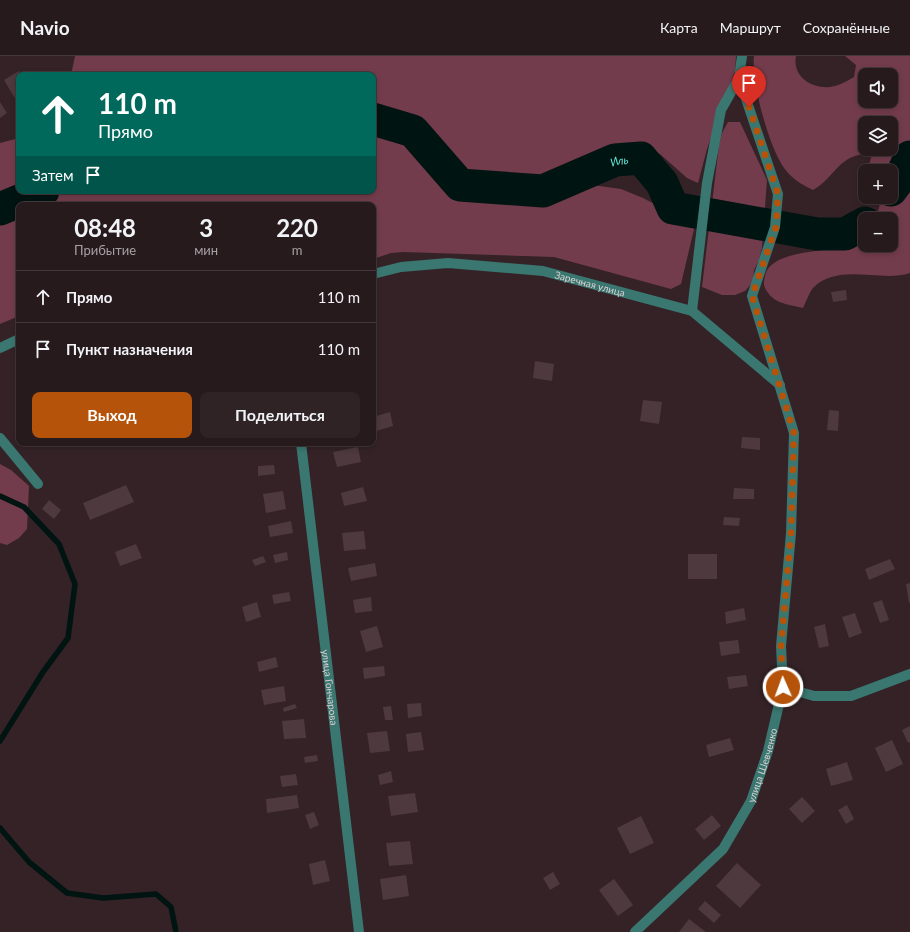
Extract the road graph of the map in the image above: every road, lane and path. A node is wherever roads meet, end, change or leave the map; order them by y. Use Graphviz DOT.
graph roads {
  1 [pos="742,56"];
  2 [pos="739,78"];
  3 [pos="376,273"];
  4 [pos="692,312"];
  5 [pos="16,340"];
  6 [pos="0,348"];
  7 [pos="780,385"];
  8 [pos="0,438"];
  9 [pos="301,446"];
  10 [pos="38,484"];
  11 [pos="910,674"];
  12 [pos="783,687"];
  13 [pos="359,932"];
  14 [pos="634,932"];
  1 -- 2 [label="street"];
  2 -- 4 [label="street"];
  2 -- 7 [label="street, улица Шевченко"];
  3 -- 4 [label="street, Заречная улица"];
  4 -- 7 [label="street, Заречная улица"];
  5 -- 6 [label="street"];
  7 -- 12 [label="street, улица Шевченко"];
  8 -- 10 [label="street"];
  9 -- 13 [label="street, улица Гончарова"];
  11 -- 12 [label="street"];
  12 -- 14 [label="street, улица Шевченко"];
}
